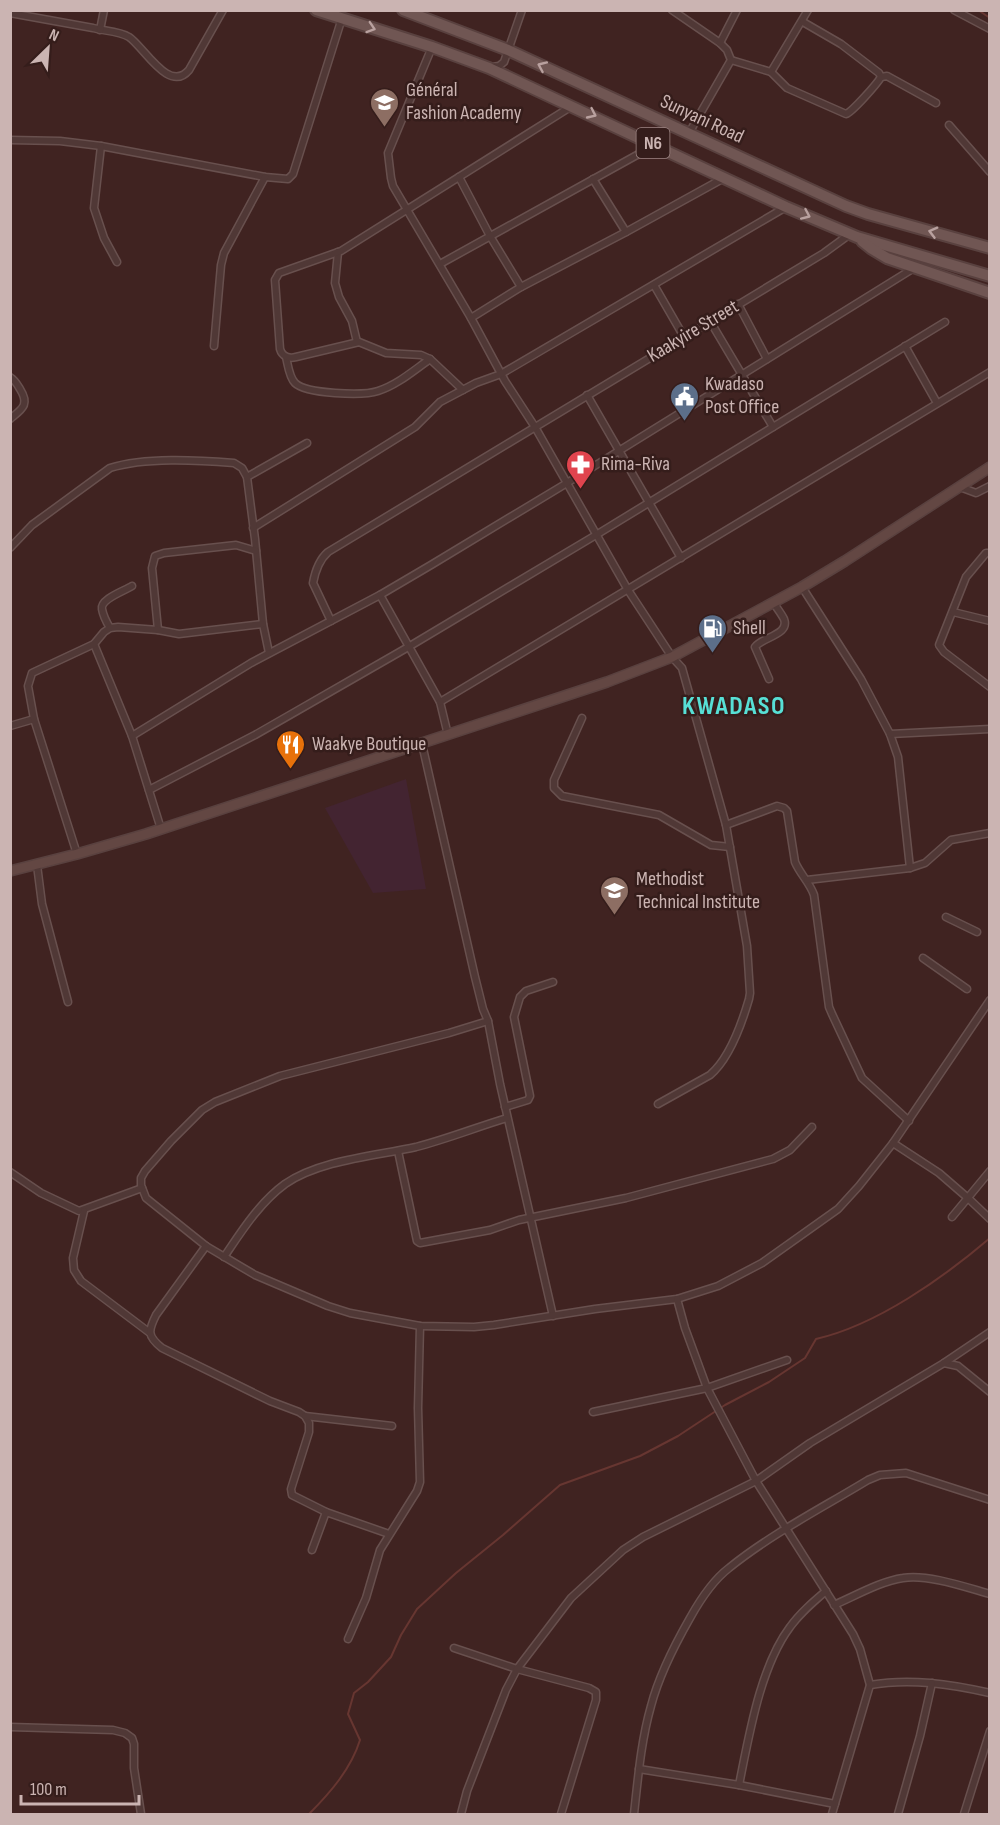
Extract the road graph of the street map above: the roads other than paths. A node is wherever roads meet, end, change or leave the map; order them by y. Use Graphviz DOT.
graph roads {
  1 [pos="104,10"];
  2 [pos="223,10"];
  3 [pos="316,10"];
  4 [pos="522,10"];
  5 [pos="672,10"];
  6 [pos="737,10"];
  7 [pos="808,10"];
  8 [pos="954,10"];
  9 [pos="410,12"];
  10 [pos="10,13"];
  11 [pos="429,14"];
  12 [pos="342,18"];
  13 [pos="802,22"];
  14 [pos="990,29"];
  15 [pos="100,30"];
  16 [pos="720,43"];
  17 [pos="432,47"];
  18 [pos="508,50"];
  19 [pos="730,60"];
  20 [pos="489,68"];
  21 [pos="771,72"];
  22 [pos="881,77"];
  23 [pos="936,103"];
  24 [pos="572,105"];
  25 [pos="949,125"];
  26 [pos="689,133"];
  27 [pos="10,140"];
  28 [pos="655,144"];
  29 [pos="101,146"];
  30 [pos="990,172"];
  31 [pos="265,177"];
  32 [pos="459,177"];
  33 [pos="725,178"];
  34 [pos="593,179"];
  35 [pos="786,207"];
  36 [pos="408,210"];
  37 [pos="626,232"];
  38 [pos="490,236"];
  39 [pos="854,236"];
  40 [pos="990,238"];
  41 [pos="976,244"];
  42 [pos="990,248"];
  43 [pos="338,252"];
  44 [pos="117,262"];
  45 [pos="440,264"];
  46 [pos="914,268"];
  47 [pos="990,276"];
  48 [pos="654,285"];
  49 [pos="521,287"];
  50 [pos="990,293"];
  51 [pos="738,304"];
  52 [pos="471,318"];
  53 [pos="711,321"];
  54 [pos="945,322"];
  55 [pos="684,337"];
  56 [pos="357,342"];
  57 [pos="905,345"];
  58 [pos="214,346"];
  59 [pos="286,357"];
  60 [pos="429,359"];
  61 [pos="767,359"];
  62 [pos="990,372"];
  63 [pos="501,374"];
  64 [pos="742,375"];
  65 [pos="10,377"];
  66 [pos="463,390"];
  67 [pos="587,395"];
  68 [pos="937,403"];
  69 [pos="10,419"];
  70 [pos="535,427"];
  71 [pos="773,427"];
  72 [pos="307,443"];
  73 [pos="619,451"];
  74 [pos="990,467"];
  75 [pos="247,477"];
  76 [pos="567,483"];
  77 [pos="990,486"];
  78 [pos="960,487"];
  79 [pos="649,503"];
  80 [pos="253,528"];
  81 [pos="596,536"];
  82 [pos="10,548"];
  83 [pos="256,551"];
  84 [pos="990,553"];
  85 [pos="681,558"];
  86 [pos="132,586"];
  87 [pos="802,587"];
  88 [pos="628,590"];
  89 [pos="380,595"];
  90 [pos="773,602"];
  91 [pos="953,612"];
  92 [pos="331,621"];
  93 [pos="990,621"];
  94 [pos="263,624"];
  95 [pos="110,628"];
  96 [pos="158,630"];
  97 [pos="94,644"];
  98 [pos="410,646"];
  99 [pos="269,653"];
  100 [pos="672,657"];
  101 [pos="770,679"];
  102 [pos="990,687"];
  103 [pos="440,702"];
  104 [pos="582,718"];
  105 [pos="34,719"];
  106 [pos="10,726"];
  107 [pos="990,729"];
  108 [pos="890,734"];
  109 [pos="448,735"];
  110 [pos="132,736"];
  111 [pos="422,744"];
  112 [pos="149,790"];
  113 [pos="726,825"];
  114 [pos="161,829"];
  115 [pos="990,833"];
  116 [pos="730,847"];
  117 [pos="76,854"];
  118 [pos="37,865"];
  119 [pos="910,868"];
  120 [pos="21,869"];
  121 [pos="10,871"];
  122 [pos="10,878"];
  123 [pos="807,880"];
  124 [pos="946,917"];
  125 [pos="977,932"];
  126 [pos="923,958"];
  127 [pos="553,982"];
  128 [pos="967,989"];
  129 [pos="990,1000"];
  130 [pos="68,1002"];
  131 [pos="488,1021"];
  132 [pos="658,1104"];
  133 [pos="505,1107"];
  134 [pos="507,1118"];
  135 [pos="909,1121"];
  136 [pos="812,1127"];
  137 [pos="892,1143"];
  138 [pos="398,1151"];
  139 [pos="990,1171"];
  140 [pos="10,1172"];
  141 [pos="142,1188"];
  142 [pos="969,1198"];
  143 [pos="84,1210"];
  144 [pos="952,1217"];
  145 [pos="530,1218"];
  146 [pos="990,1219"];
  147 [pos="206,1246"];
  148 [pos="224,1257"];
  149 [pos="677,1299"];
  150 [pos="553,1316"];
  151 [pos="420,1326"];
  152 [pos="990,1332"];
  153 [pos="150,1333"];
  154 [pos="787,1360"];
  155 [pos="944,1363"];
  156 [pos="707,1388"];
  157 [pos="990,1392"];
  158 [pos="593,1412"];
  159 [pos="305,1416"];
  160 [pos="392,1426"];
  161 [pos="756,1481"];
  162 [pos="990,1500"];
  163 [pos="327,1512"];
  164 [pos="786,1529"];
  165 [pos="389,1534"];
  166 [pos="312,1550"];
  167 [pos="826,1591"];
  168 [pos="990,1594"];
  169 [pos="834,1605"];
  170 [pos="348,1639"];
  171 [pos="454,1648"];
  172 [pos="517,1669"];
  173 [pos="932,1683"];
  174 [pos="870,1685"];
  175 [pos="990,1693"];
  176 [pos="10,1727"];
  177 [pos="990,1731"];
  178 [pos="639,1769"];
  179 [pos="739,1785"];
  180 [pos="835,1804"];
  181 [pos="141,1815"];
  182 [pos="461,1815"];
  183 [pos="561,1815"];
  184 [pos="634,1815"];
  185 [pos="832,1815"];
  186 [pos="898,1815"];
  187 [pos="964,1815"];
  1 -- 15 [label="street"];
  2 -- 15 [label="street"];
  3 -- 12 [label="main road, N6"];
  4 -- 18 [label="street"];
  5 -- 16 [label="street"];
  6 -- 16 [label="street"];
  7 -- 13 [label="street"];
  8 -- 14 [label="street"];
  9 -- 11 [label="main road, Sunyani Road / N6"];
  10 -- 15 [label="street"];
  11 -- 18 [label="main road, Sunyani Road / N6"];
  12 -- 17 [label="main road, N6, one-way"];
  12 -- 31 [label="street"];
  13 -- 21 [label="street"];
  13 -- 22 [label="street"];
  16 -- 19 [label="street"];
  17 -- 20 [label="main road, N6"];
  17 -- 36 [label="street"];
  18 -- 20 [label="street"];
  26 -- 18 [label="main road, Sunyani Road / N6, one-way"];
  19 -- 21 [label="street"];
  19 -- 26 [label="street"];
  20 -- 24 [label="main road, N6"];
  21 -- 22 [label="street"];
  22 -- 23 [label="street"];
  24 -- 28 [label="main road, N6, one-way"];
  24 -- 32 [label="street"];
  25 -- 30 [label="street"];
  41 -- 26 [label="main road, Sunyani Road / N6, one-way"];
  27 -- 29 [label="street"];
  28 -- 33 [label="main road, N6"];
  28 -- 34 [label="street"];
  29 -- 31 [label="street"];
  29 -- 44 [label="street"];
  31 -- 58 [label="street"];
  32 -- 36 [label="street"];
  32 -- 38 [label="street"];
  33 -- 35 [label="main road, N6"];
  33 -- 37 [label="street"];
  34 -- 37 [label="street"];
  34 -- 38 [label="street"];
  35 -- 39 [label="main road, N6, one-way"];
  35 -- 48 [label="street"];
  36 -- 43 [label="street"];
  36 -- 45 [label="street"];
  37 -- 49 [label="street"];
  38 -- 45 [label="street"];
  38 -- 49 [label="street"];
  39 -- 46 [label="main road"];
  39 -- 47 [label="main road, N6"];
  39 -- 51 [label="street, Kaakyire Street"];
  40 -- 41 [label="main road"];
  41 -- 42 [label="main road, Sunyani Road / N6"];
  43 -- 56 [label="street"];
  43 -- 59 [label="street"];
  45 -- 52 [label="street"];
  46 -- 50 [label="main road"];
  46 -- 61 [label="street"];
  48 -- 55 [label="street"];
  48 -- 63 [label="street"];
  49 -- 52 [label="street"];
  51 -- 53 [label="street, Kaakyire Street"];
  51 -- 61 [label="street"];
  52 -- 63 [label="street"];
  53 -- 55 [label="street, Kaakyire Street"];
  53 -- 64 [label="street"];
  54 -- 57 [label="street"];
  55 -- 67 [label="street, Kaakyire Street"];
  56 -- 59 [label="street"];
  56 -- 60 [label="street"];
  57 -- 68 [label="street"];
  57 -- 71 [label="street"];
  59 -- 60 [label="street"];
  60 -- 66 [label="street"];
  61 -- 64 [label="street"];
  62 -- 68 [label="street"];
  63 -- 66 [label="street"];
  63 -- 70 [label="street"];
  64 -- 71 [label="street"];
  64 -- 73 [label="street"];
  65 -- 69 [label="street"];
  66 -- 80 [label="street"];
  67 -- 70 [label="street, Kaakyire Street"];
  67 -- 73 [label="street"];
  68 -- 85 [label="street"];
  70 -- 76 [label="street"];
  70 -- 92 [label="street, Kaakyire Street"];
  71 -- 79 [label="street"];
  72 -- 75 [label="street"];
  73 -- 76 [label="street"];
  73 -- 79 [label="street"];
  74 -- 78 [label="street"];
  75 -- 80 [label="street"];
  75 -- 82 [label="street"];
  76 -- 81 [label="street"];
  76 -- 89 [label="street"];
  77 -- 78 [label="street"];
  78 -- 87 [label="street"];
  79 -- 81 [label="street"];
  79 -- 85 [label="street"];
  80 -- 83 [label="street"];
  81 -- 88 [label="street"];
  81 -- 98 [label="street"];
  83 -- 94 [label="street"];
  83 -- 96 [label="street"];
  84 -- 91 [label="street"];
  85 -- 88 [label="street"];
  86 -- 95 [label="street"];
  87 -- 90 [label="street"];
  87 -- 108 [label="street"];
  88 -- 100 [label="street"];
  88 -- 103 [label="street"];
  89 -- 92 [label="street"];
  89 -- 98 [label="street"];
  90 -- 100 [label="street"];
  90 -- 101 [label="street"];
  91 -- 93 [label="street"];
  91 -- 102 [label="street"];
  92 -- 99 [label="street"];
  94 -- 96 [label="street"];
  94 -- 99 [label="street"];
  95 -- 96 [label="street"];
  95 -- 97 [label="street"];
  97 -- 105 [label="street"];
  97 -- 110 [label="street"];
  98 -- 103 [label="street"];
  98 -- 112 [label="street"];
  99 -- 110 [label="street"];
  100 -- 109 [label="street"];
  100 -- 113 [label="street"];
  103 -- 109 [label="street"];
  104 -- 116 [label="street"];
  105 -- 106 [label="street"];
  105 -- 117 [label="street"];
  107 -- 108 [label="street"];
  108 -- 119 [label="street"];
  109 -- 111 [label="street"];
  110 -- 112 [label="street"];
  111 -- 114 [label="street"];
  111 -- 131 [label="street"];
  112 -- 114 [label="street"];
  113 -- 116 [label="street"];
  113 -- 123 [label="street"];
  114 -- 117 [label="street"];
  115 -- 119 [label="street"];
  116 -- 132 [label="street"];
  117 -- 118 [label="street"];
  118 -- 120 [label="street"];
  118 -- 130 [label="street"];
  119 -- 123 [label="street"];
  120 -- 121 [label="street"];
  120 -- 122 [label="street"];
  123 -- 135 [label="street"];
  124 -- 125 [label="street"];
  126 -- 128 [label="street"];
  127 -- 133 [label="street"];
  129 -- 135 [label="street"];
  131 -- 133 [label="street"];
  131 -- 141 [label="street"];
  133 -- 134 [label="street"];
  134 -- 138 [label="street"];
  134 -- 145 [label="street"];
  135 -- 137 [label="street"];
  136 -- 145 [label="street"];
  137 -- 142 [label="street"];
  137 -- 149 [label="street"];
  138 -- 145 [label="street"];
  138 -- 148 [label="street"];
  139 -- 142 [label="street"];
  140 -- 143 [label="street"];
  141 -- 143 [label="street"];
  141 -- 147 [label="street"];
  142 -- 144 [label="street"];
  142 -- 146 [label="street"];
  143 -- 153 [label="street"];
  145 -- 150 [label="street"];
  147 -- 148 [label="street"];
  147 -- 153 [label="street"];
  148 -- 151 [label="street"];
  149 -- 150 [label="street"];
  149 -- 156 [label="street"];
  150 -- 151 [label="street"];
  151 -- 165 [label="street"];
  152 -- 155 [label="street"];
  153 -- 159 [label="street"];
  154 -- 156 [label="street"];
  155 -- 157 [label="street"];
  155 -- 161 [label="street"];
  156 -- 158 [label="street"];
  156 -- 161 [label="street"];
  159 -- 160 [label="street"];
  159 -- 163 [label="street"];
  161 -- 164 [label="street"];
  161 -- 172 [label="street"];
  162 -- 164 [label="street"];
  163 -- 165 [label="street"];
  163 -- 166 [label="street"];
  164 -- 167 [label="street"];
  164 -- 178 [label="street"];
  165 -- 170 [label="street"];
  167 -- 169 [label="street"];
  167 -- 179 [label="street"];
  168 -- 169 [label="street"];
  169 -- 174 [label="street"];
  171 -- 172 [label="street"];
  172 -- 182 [label="street"];
  172 -- 183 [label="street"];
  173 -- 174 [label="street"];
  173 -- 175 [label="street"];
  173 -- 186 [label="street"];
  174 -- 180 [label="street"];
  176 -- 181 [label="street"];
  177 -- 187 [label="street"];
  178 -- 179 [label="street"];
  178 -- 184 [label="street"];
  179 -- 180 [label="street"];
  180 -- 185 [label="street"];
}
